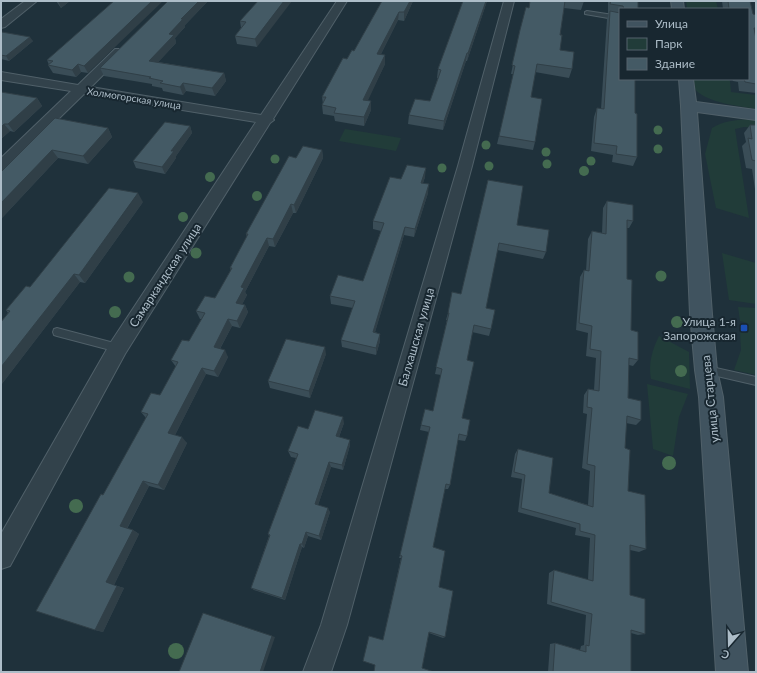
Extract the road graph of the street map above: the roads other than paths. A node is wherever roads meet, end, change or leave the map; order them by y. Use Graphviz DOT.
graph roads {
  1 [pos="32,1"];
  2 [pos="342,1"];
  3 [pos="509,1"];
  4 [pos="587,14"];
  5 [pos="619,18"];
  6 [pos="1,25"];
  7 [pos="126,45"];
  8 [pos="1,76"];
  9 [pos="686,80"];
  10 [pos="82,89"];
  11 [pos="689,106"];
  12 [pos="756,115"];
  13 [pos="267,120"];
  14 [pos="1,167"];
  15 [pos="57,332"];
  16 [pos="118,348"];
  17 [pos="706,370"];
  18 [pos="756,381"];
  19 [pos="1,557"];
  20 [pos="317,672"];
  21 [pos="732,672"];
  1 -- 6 [label="street"];
  2 -- 13 [label="street, Самаркандская улица"];
  3 -- 20 [label="street, Балхашская улица"];
  4 -- 5 [label="lane"];
  7 -- 10 [label="street"];
  8 -- 10 [label="street, Холмогорская улица"];
  9 -- 11 [label="main road, улица Старцева"];
  10 -- 13 [label="street, Холмогорская улица"];
  10 -- 14 [label="street"];
  11 -- 12 [label="main road"];
  11 -- 17 [label="main road, улица Старцева"];
  13 -- 16 [label="street, Самаркандская улица"];
  15 -- 16 [label="lane"];
  16 -- 19 [label="street, Самаркандская улица"];
  17 -- 18 [label="lane"];
  17 -- 21 [label="main road, улица Старцева"];
}
